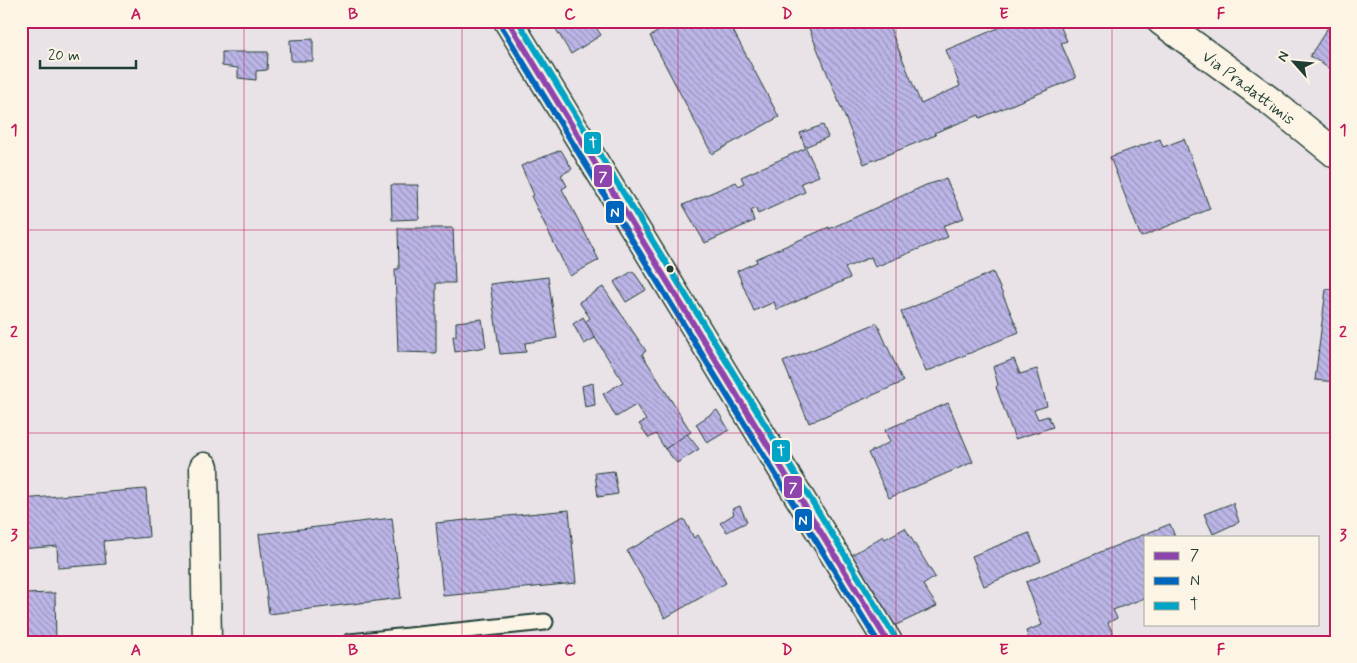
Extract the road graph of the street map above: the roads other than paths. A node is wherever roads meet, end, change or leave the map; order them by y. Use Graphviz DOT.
graph roads {
  1 [pos="508,21"];
  2 [pos="1161,21"];
  3 [pos="1336,154"];
  4 [pos="204,467"];
  5 [pos="545,622"];
  6 [pos="207,642"];
  7 [pos="350,642"];
  8 [pos="888,642"];
  1 -- 8 [label="street"];
  2 -- 3 [label="street, Via Pradattimis"];
  4 -- 6 [label="street"];
  5 -- 7 [label="lane"];
}
